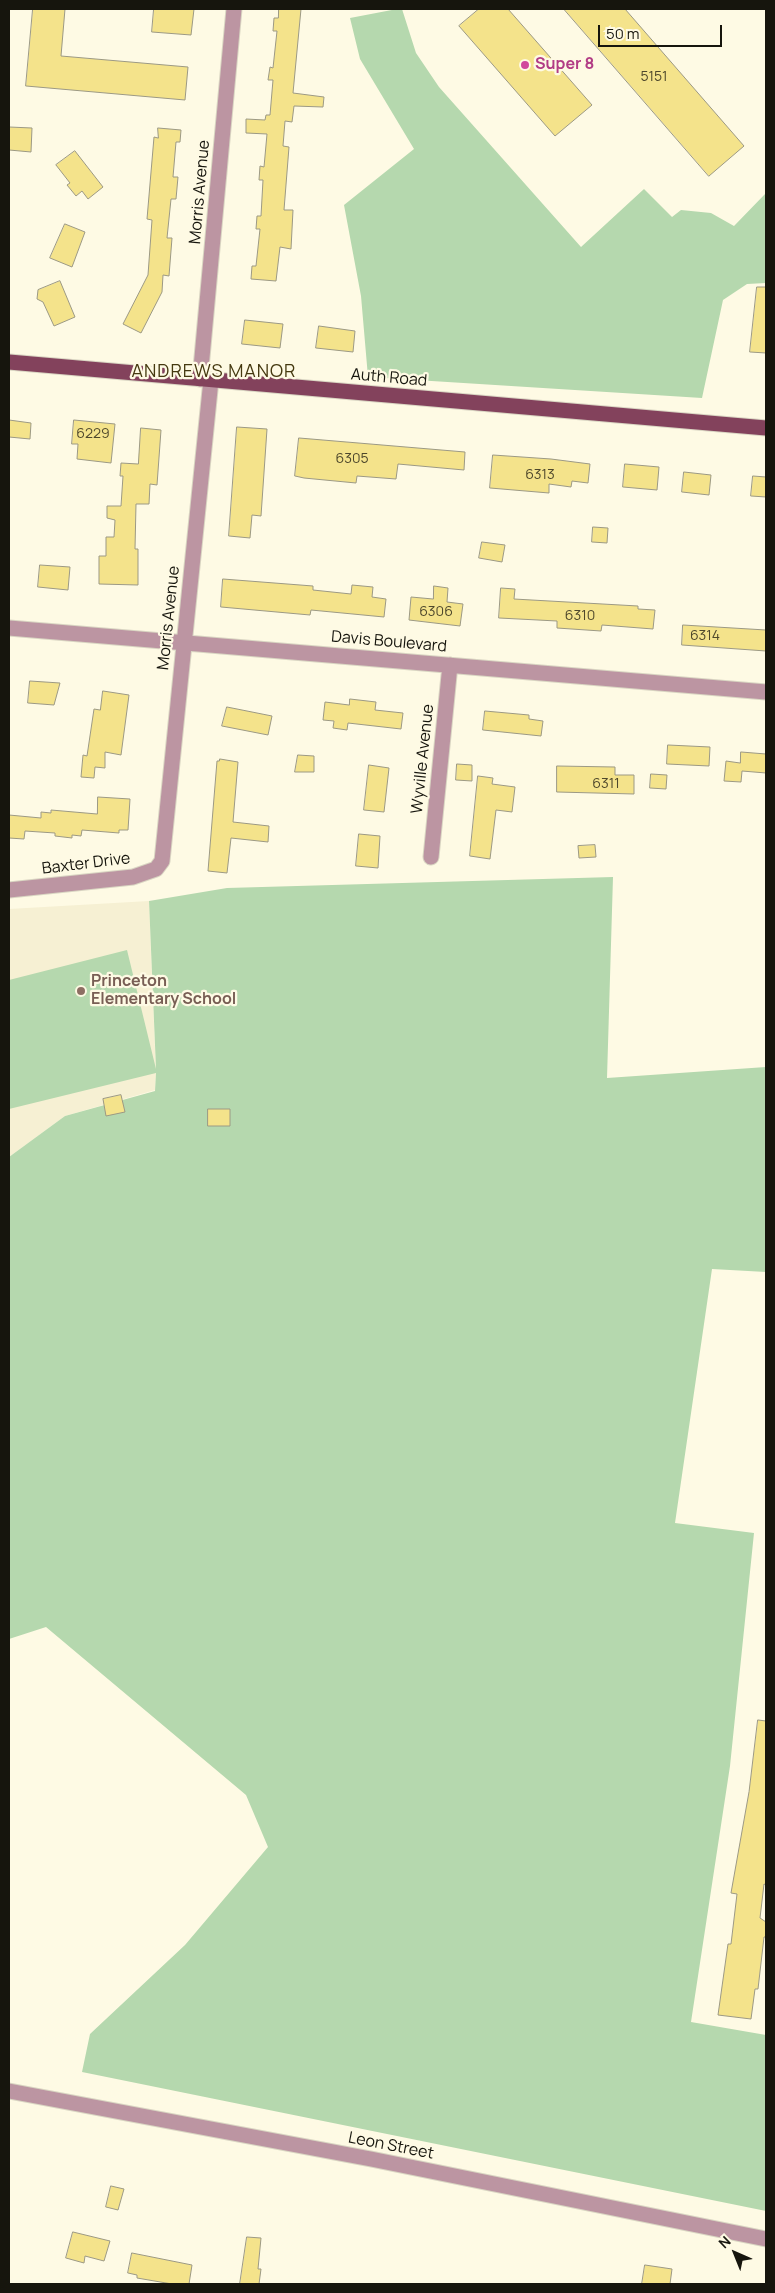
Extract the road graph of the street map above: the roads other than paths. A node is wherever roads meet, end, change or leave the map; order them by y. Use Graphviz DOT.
graph roads {
  1 [pos="234,9"];
  2 [pos="9,362"];
  3 [pos="205,379"];
  4 [pos="766,428"];
  5 [pos="9,628"];
  6 [pos="184,642"];
  7 [pos="450,665"];
  8 [pos="766,692"];
  9 [pos="431,857"];
  10 [pos="162,861"];
  11 [pos="9,890"];
  12 [pos="9,2091"];
  13 [pos="766,2240"];
  1 -- 3 [label="street, Morris Avenue"];
  2 -- 3 [label="main road, Auth Road"];
  3 -- 4 [label="main road, Auth Road"];
  3 -- 6 [label="street, Morris Avenue"];
  5 -- 6 [label="street, Davis Boulevard"];
  6 -- 7 [label="street, Davis Boulevard"];
  6 -- 10 [label="street, Morris Avenue"];
  7 -- 8 [label="street, Davis Boulevard"];
  7 -- 9 [label="street, Wyville Avenue"];
  10 -- 11 [label="street, Baxter Drive"];
  12 -- 13 [label="street, Leon Street"];
}
